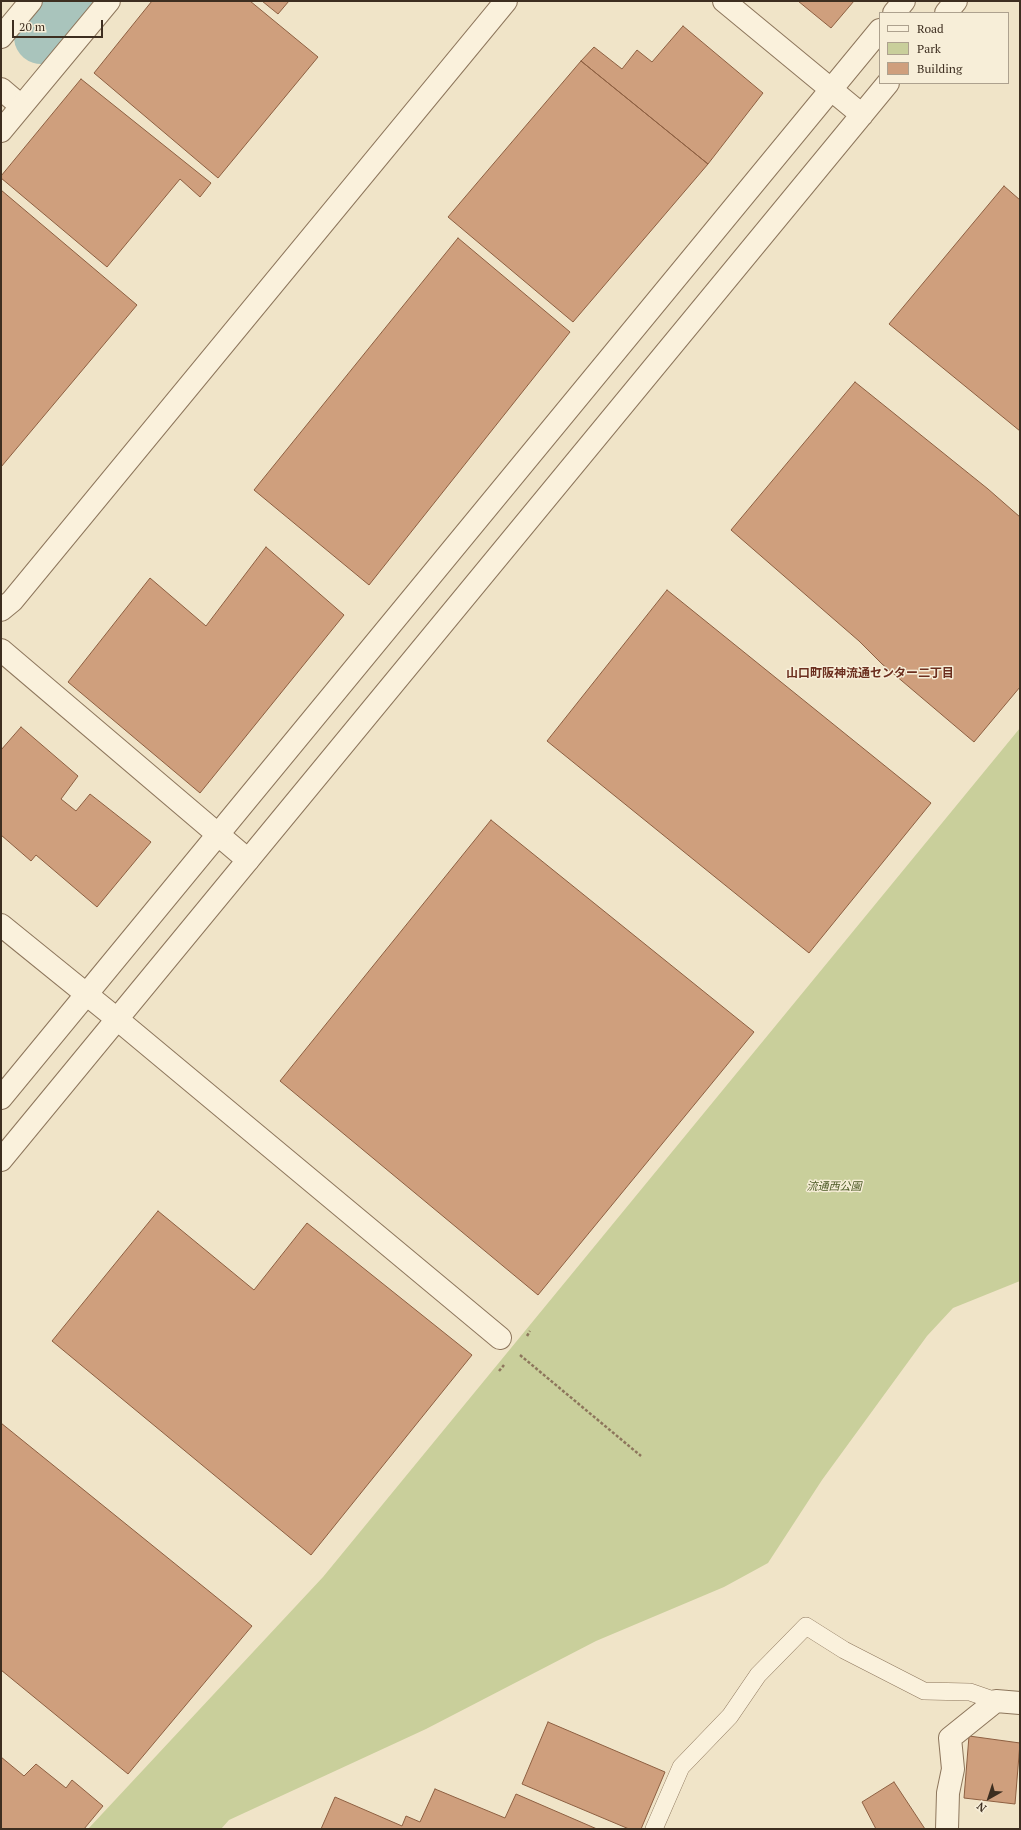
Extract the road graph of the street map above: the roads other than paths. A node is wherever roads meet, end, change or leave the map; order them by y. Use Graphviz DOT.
graph roads {
  1 [pos="31,1"];
  2 [pos="109,1"];
  3 [pos="506,1"];
  4 [pos="724,1"];
  5 [pos="904,1"];
  6 [pos="956,1"];
  7 [pos="895,12"];
  8 [pos="947,12"];
  9 [pos="879,31"];
  10 [pos="1,37"];
  11 [pos="887,84"];
  12 [pos="1,89"];
  13 [pos="831,89"];
  14 [pos="21,106"];
  15 [pos="862,115"];
  16 [pos="1,131"];
  17 [pos="1,610"];
  18 [pos="1,650"];
  19 [pos="217,835"];
  20 [pos="248,860"];
  21 [pos="1,926"];
  22 [pos="86,994"];
  23 [pos="117,1019"];
  24 [pos="1,1098"];
  25 [pos="1,1160"];
  26 [pos="508,1344"];
  27 [pos="996,1702"];
  28 [pos="1020,1703"];
  29 [pos="654,1829"];
  30 [pos="947,1829"];
  1 -- 10 [label="street"];
  2 -- 14 [label="street"];
  3 -- 17 [label="street"];
  4 -- 13 [label="street"];
  5 -- 7 [label="street"];
  6 -- 8 [label="street"];
  9 -- 13 [label="street"];
  11 -- 15 [label="street"];
  12 -- 14 [label="street"];
  13 -- 15 [label="street"];
  13 -- 19 [label="street"];
  14 -- 16 [label="street"];
  15 -- 20 [label="street"];
  18 -- 19 [label="street"];
  19 -- 20 [label="street"];
  19 -- 22 [label="street"];
  20 -- 23 [label="street"];
  21 -- 22 [label="street"];
  22 -- 23 [label="street"];
  22 -- 24 [label="street"];
  23 -- 25 [label="street"];
  23 -- 26 [label="street"];
  27 -- 28 [label="street"];
  27 -- 29 [label="lane"];
  27 -- 30 [label="street"];
}
